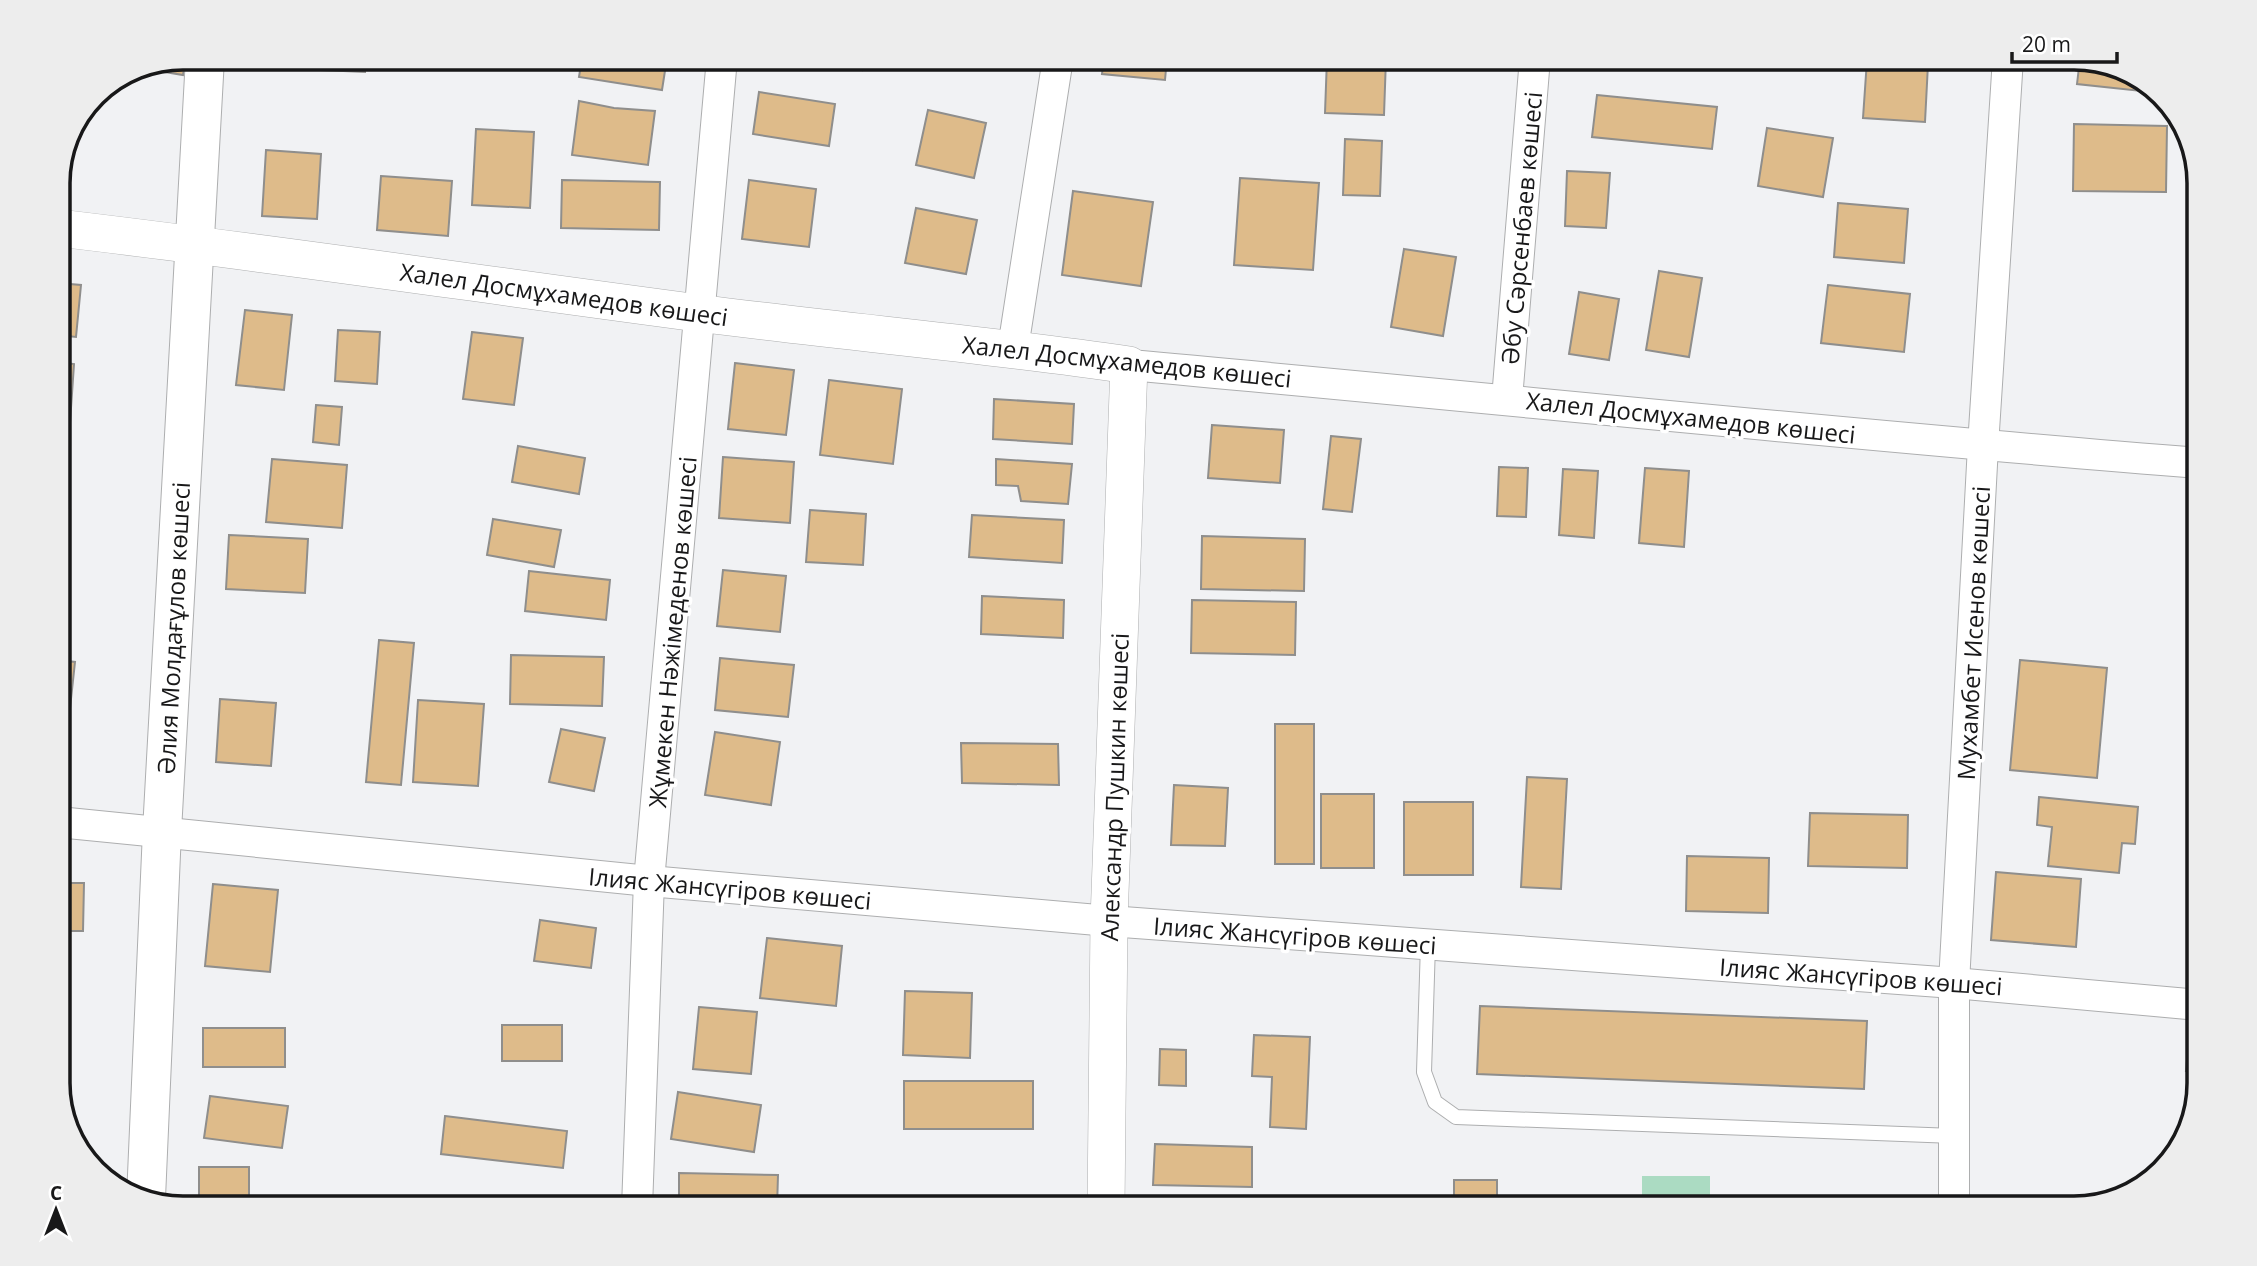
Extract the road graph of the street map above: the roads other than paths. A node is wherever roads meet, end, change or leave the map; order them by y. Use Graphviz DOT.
graph roads {
  1 [pos="204,70"];
  2 [pos="721,70"];
  3 [pos="1056,70"];
  4 [pos="1534,70"];
  5 [pos="2007,70"];
  6 [pos="70,229"];
  7 [pos="194,244"];
  8 [pos="701,313"];
  9 [pos="1013,348"];
  10 [pos="1129,365"];
  11 [pos="1507,399"];
  12 [pos="1983,446"];
  13 [pos="2187,462"];
  14 [pos="70,823"];
  15 [pos="162,831"];
  16 [pos="649,881"];
  17 [pos="1109,922"];
  18 [pos="1428,944"];
  19 [pos="1954,983"];
  20 [pos="2187,1004"];
  21 [pos="1954,1136"];
  22 [pos="146,1189"];
  23 [pos="638,1196"];
  24 [pos="1106,1196"];
  25 [pos="1954,1196"];
  1 -- 7 [label="main road, Әлия Молдағұлов көшесі"];
  2 -- 8 [label="street, Жұмекен Нәжімеденов көшесі"];
  3 -- 9 [label="street"];
  4 -- 11 [label="street, Әбу Сәрсенбаев көшесі"];
  5 -- 12 [label="street, Мухамбет Исенов көшесі"];
  6 -- 7 [label="street, Халел Досмұхамедов көшесі"];
  7 -- 8 [label="street, Халел Досмұхамедов көшесі"];
  7 -- 15 [label="main road, Әлия Молдағұлов көшесі"];
  8 -- 9 [label="street, Халел Досмұхамедов көшесі"];
  8 -- 16 [label="street, Жұмекен Нәжімеденов көшесі"];
  9 -- 10 [label="street, Халел Досмұхамедов көшесі"];
  10 -- 11 [label="street, Халел Досмұхамедов көшесі"];
  10 -- 17 [label="street, Александр Пушкин көшесі"];
  11 -- 12 [label="street, Халел Досмұхамедов көшесі"];
  12 -- 13 [label="street, Халел Досмұхамедов көшесі"];
  12 -- 19 [label="street, Мухамбет Исенов көшесі"];
  14 -- 15 [label="street, Ілияс Жансүгіров көшесі"];
  15 -- 16 [label="street, Ілияс Жансүгіров көшесі"];
  15 -- 22 [label="main road, Әлия Молдағұлов көшесі"];
  16 -- 17 [label="street, Ілияс Жансүгіров көшесі"];
  16 -- 23 [label="street, Жұмекен Нәжімеденов көшесі"];
  17 -- 18 [label="street, Ілияс Жансүгіров көшесі"];
  17 -- 24 [label="street, Александр Пушкин көшесі"];
  18 -- 19 [label="street, Ілияс Жансүгіров көшесі"];
  18 -- 21 [label="lane"];
  19 -- 20 [label="street, Ілияс Жансүгіров көшесі"];
  19 -- 21 [label="street, Мухамбет Исенов көшесі"];
  21 -- 25 [label="street, Мухамбет Исенов көшесі"];
}
